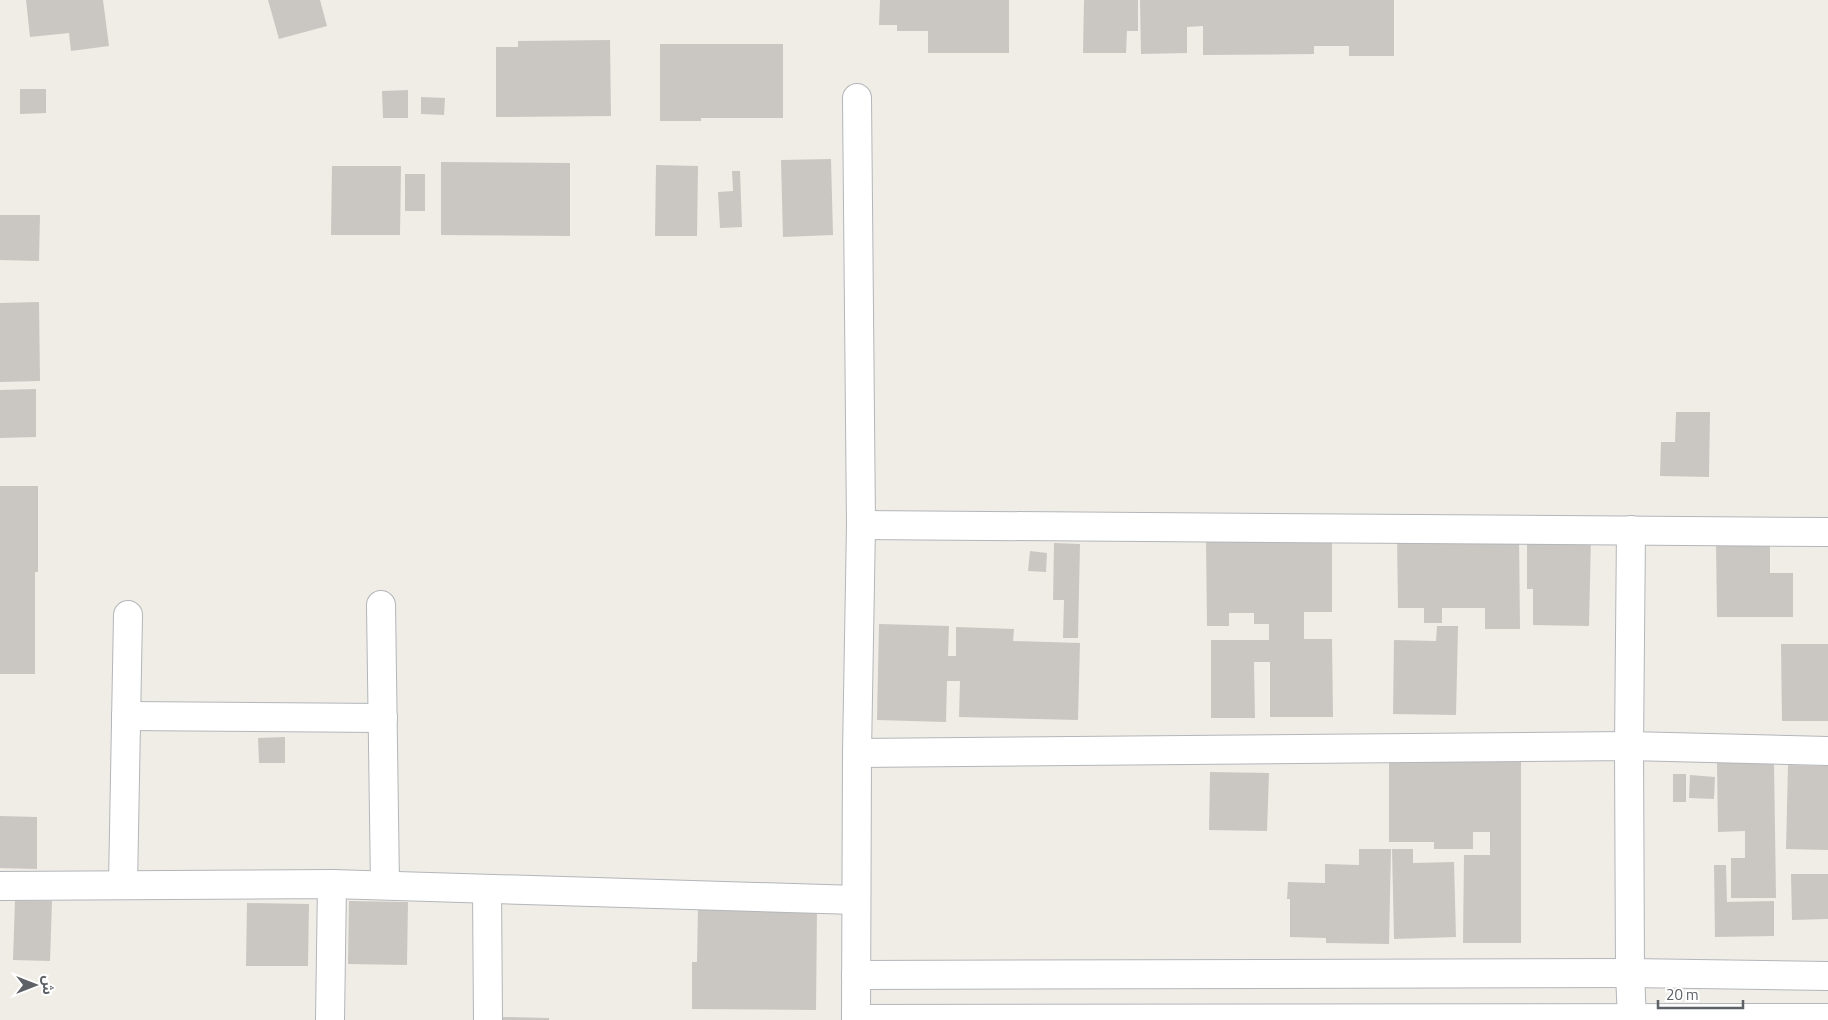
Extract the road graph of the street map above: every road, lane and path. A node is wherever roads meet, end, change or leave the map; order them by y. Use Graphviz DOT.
graph roads {
  1 [pos="857,98"];
  2 [pos="862,525"];
  3 [pos="1631,530"];
  4 [pos="1828,532"];
  5 [pos="381,604"];
  6 [pos="128,615"];
  7 [pos="126,716"];
  8 [pos="383,718"];
  9 [pos="1629,746"];
  10 [pos="1828,751"];
  11 [pos="857,753"];
  12 [pos="332,884"];
  13 [pos="0,886"];
  14 [pos="123,886"];
  15 [pos="385,886"];
  16 [pos="488,889"];
  17 [pos="856,900"];
  18 [pos="1630,973"];
  19 [pos="856,975"];
  20 [pos="1828,976"];
  21 [pos="1828,1018"];
  22 [pos="1632,1019"];
  23 [pos="330,1020"];
  24 [pos="488,1020"];
  25 [pos="856,1020"];
  1 -- 2 [label="street"];
  2 -- 3 [label="street"];
  2 -- 11 [label="street"];
  3 -- 4 [label="street"];
  3 -- 9 [label="street"];
  5 -- 8 [label="street"];
  6 -- 7 [label="street"];
  7 -- 8 [label="street"];
  7 -- 14 [label="street"];
  8 -- 15 [label="street"];
  9 -- 10 [label="street"];
  9 -- 11 [label="street"];
  9 -- 18 [label="street"];
  11 -- 17 [label="street"];
  12 -- 14 [label="street"];
  12 -- 15 [label="street"];
  12 -- 23 [label="street"];
  13 -- 14 [label="street"];
  15 -- 16 [label="street"];
  16 -- 17 [label="street"];
  16 -- 24 [label="street"];
  17 -- 19 [label="street"];
  18 -- 19 [label="street"];
  18 -- 20 [label="street"];
  18 -- 22 [label="street"];
  19 -- 25 [label="street"];
  21 -- 22 [label="street"];
  22 -- 25 [label="street"];
}
